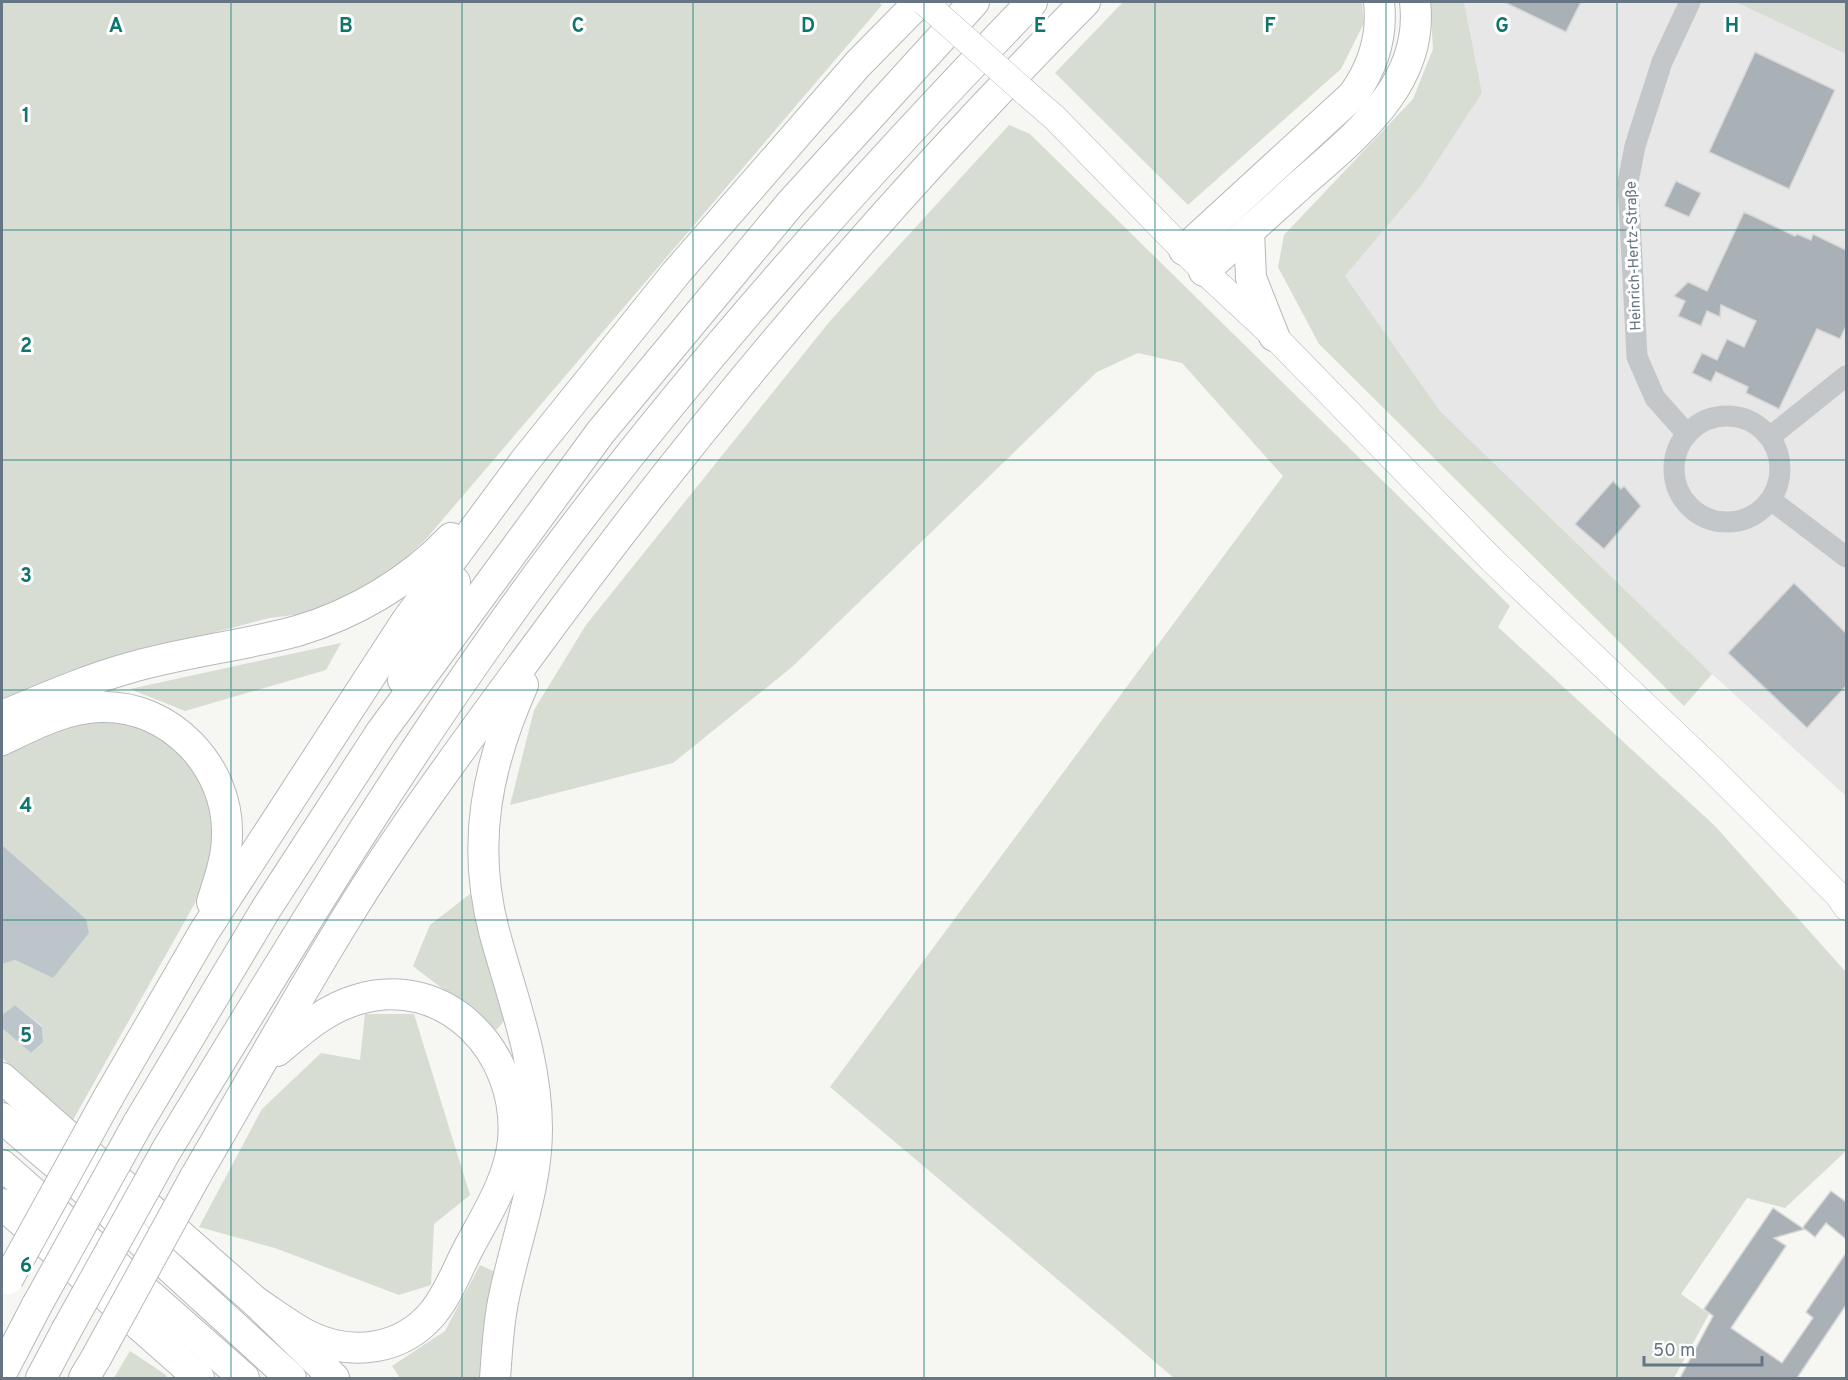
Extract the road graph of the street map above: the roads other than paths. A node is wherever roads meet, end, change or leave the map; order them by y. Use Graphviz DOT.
graph roads {
  1 [pos="919,2"];
  2 [pos="924,2"];
  3 [pos="974,2"];
  4 [pos="1032,2"];
  5 [pos="1084,2"];
  6 [pos="1379,2"];
  7 [pos="1415,2"];
  8 [pos="1690,2"];
  9 [pos="1249,231"];
  10 [pos="1184,250"];
  11 [pos="1204,271"];
  12 [pos="1274,336"];
  13 [pos="1846,376"];
  14 [pos="1687,434"];
  15 [pos="1770,437"];
  16 [pos="524,462"];
  17 [pos="1771,500"];
  18 [pos="1846,558"];
  19 [pos="549,629"];
  20 [pos="2,716"];
  21 [pos="381,732"];
  22 [pos="2,740"];
  23 [pos="1844,900"];
  24 [pos="204,932"];
  25 [pos="263,1061"];
  26 [pos="2,1078"];
  27 [pos="2,1118"];
  28 [pos="2,1165"];
  29 [pos="2,1204"];
  30 [pos="5,1285"];
  31 [pos="256,1302"];
  32 [pos="90,1368"];
  33 [pos="2,1372"];
  34 [pos="42,1378"];
  35 [pos="199,1378"];
  36 [pos="244,1378"];
  37 [pos="291,1378"];
  38 [pos="334,1378"];
  39 [pos="495,1378"];
  1 -- 16 [label="highway"];
  2 -- 10 [label="main road, bridge"];
  3 -- 21 [label="highway"];
  4 -- 34 [label="highway, bridge"];
  5 -- 19 [label="highway"];
  6 -- 10 [label="highway"];
  7 -- 9 [label="highway"];
  8 -- 14 [label="street, Heinrich-Hertz-Straße"];
  9 -- 11 [label="highway"];
  9 -- 12 [label="highway"];
  10 -- 11 [label="main road"];
  11 -- 12 [label="main road"];
  12 -- 23 [label="main road"];
  13 -- 15 [label="street"];
  14 -- 15 [label="street"];
  14 -- 17 [label="street"];
  15 -- 17 [label="street"];
  16 -- 20 [label="highway"];
  16 -- 21 [label="highway"];
  16 -- 24 [label="highway"];
  17 -- 18 [label="street"];
  19 -- 25 [label="highway"];
  19 -- 39 [label="highway"];
  21 -- 33 [label="highway, bridge"];
  22 -- 24 [label="highway"];
  24 -- 30 [label="highway, bridge"];
  25 -- 31 [label="highway"];
  25 -- 32 [label="highway, bridge"];
  26 -- 31 [label="highway"];
  27 -- 37 [label="highway"];
  28 -- 36 [label="highway"];
  29 -- 35 [label="highway"];
  31 -- 38 [label="highway"];
}
